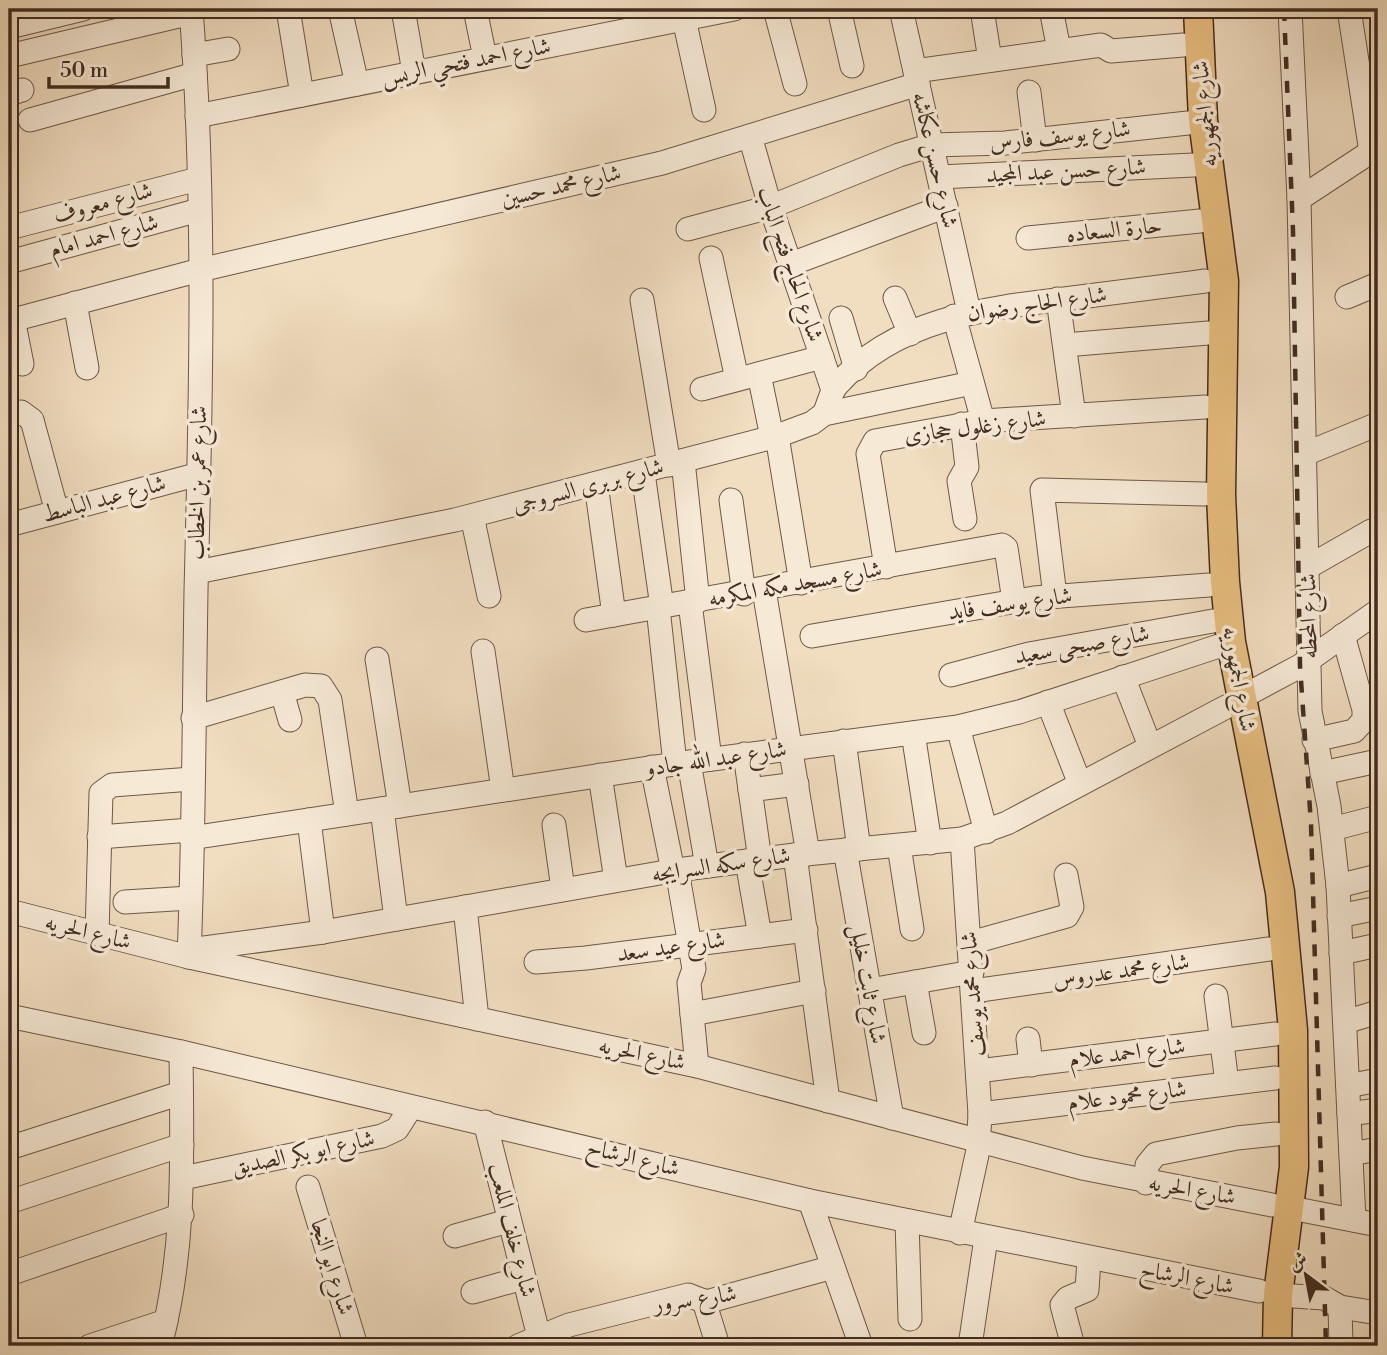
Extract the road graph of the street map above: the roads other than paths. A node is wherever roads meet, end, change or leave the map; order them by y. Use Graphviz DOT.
graph roads {
  1 [pos="83,9"];
  2 [pos="288,9"];
  3 [pos="340,9"];
  4 [pos="403,9"];
  5 [pos="475,9"];
  6 [pos="734,9"];
  7 [pos="775,9"];
  8 [pos="839,9"];
  9 [pos="901,9"];
  10 [pos="982,9"];
  11 [pos="1051,9"];
  12 [pos="1184,9"];
  13 [pos="1198,9"];
  14 [pos="1290,9"];
  15 [pos="1349,9"];
  16 [pos="191,11"];
  17 [pos="653,17"];
  18 [pos="684,19"];
  19 [pos="9,27"];
  20 [pos="1183,46"];
  21 [pos="228,49"];
  22 [pos="1059,50"];
  23 [pos="9,56"];
  24 [pos="485,58"];
  25 [pos="990,60"];
  26 [pos="195,65"];
  27 [pos="852,66"];
  28 [pos="414,72"];
  29 [pos="916,77"];
  30 [pos="357,84"];
  31 [pos="795,84"];
  32 [pos="1029,92"];
  33 [pos="302,95"];
  34 [pos="704,110"];
  35 [pos="197,116"];
  36 [pos="30,120"];
  37 [pos="1188,122"];
  38 [pos="750,136"];
  39 [pos="1035,140"];
  40 [pos="932,145"];
  41 [pos="1375,149"];
  42 [pos="1194,165"];
  43 [pos="939,177"];
  44 [pos="198,179"];
  45 [pos="1299,199"];
  46 [pos="946,206"];
  47 [pos="770,207"];
  48 [pos="199,210"];
  49 [pos="1200,222"];
  50 [pos="9,228"];
  51 [pos="688,229"];
  52 [pos="1028,238"];
  53 [pos="711,258"];
  54 [pos="9,262"];
  55 [pos="791,264"];
  56 [pos="200,270"];
  57 [pos="1205,281"];
  58 [pos="1378,284"];
  59 [pos="1347,297"];
  60 [pos="895,298"];
  61 [pos="1058,299"];
  62 [pos="642,300"];
  63 [pos="75,303"];
  64 [pos="962,314"];
  65 [pos="841,318"];
  66 [pos="11,320"];
  67 [pos="1208,333"];
  68 [pos="909,334"];
  69 [pos="1065,345"];
  70 [pos="821,357"];
  71 [pos="22,364"];
  72 [pos="87,368"];
  73 [pos="856,369"];
  74 [pos="748,376"];
  75 [pos="972,383"];
  76 [pos="702,388"];
  77 [pos="833,390"];
  78 [pos="1205,407"];
  79 [pos="824,414"];
  80 [pos="9,415"];
  81 [pos="1074,416"];
  82 [pos="972,423"];
  83 [pos="1378,424"];
  84 [pos="775,436"];
  85 [pos="1305,454"];
  86 [pos="676,463"];
  87 [pos="643,473"];
  88 [pos="199,474"];
  89 [pos="597,484"];
  90 [pos="1204,494"];
  91 [pos="731,500"];
  92 [pos="57,512"];
  93 [pos="472,516"];
  94 [pos="965,519"];
  95 [pos="9,524"];
  96 [pos="1378,532"];
  97 [pos="886,567"];
  98 [pos="1308,567"];
  99 [pos="197,572"];
  100 [pos="801,583"];
  101 [pos="1209,585"];
  102 [pos="754,592"];
  103 [pos="489,596"];
  104 [pos="1055,596"];
  105 [pos="1014,600"];
  106 [pos="694,602"];
  107 [pos="660,608"];
  108 [pos="1378,611"];
  109 [pos="614,615"];
  110 [pos="586,620"];
  111 [pos="1343,635"];
  112 [pos="813,636"];
  113 [pos="1220,636"];
  114 [pos="483,651"];
  115 [pos="377,659"];
  116 [pos="1310,659"];
  117 [pos="951,675"];
  118 [pos="1123,677"];
  119 [pos="700,680"];
  120 [pos="667,683"];
  121 [pos="282,692"];
  122 [pos="1048,702"];
  123 [pos="1234,702"];
  124 [pos="193,718"];
  125 [pos="290,720"];
  126 [pos="958,727"];
  127 [pos="913,733"];
  128 [pos="1314,740"];
  129 [pos="844,741"];
  130 [pos="1150,746"];
  131 [pos="791,749"];
  132 [pos="745,754"];
  133 [pos="1378,761"];
  134 [pos="681,763"];
  135 [pos="1322,774"];
  136 [pos="600,775"];
  137 [pos="192,779"];
  138 [pos="797,784"];
  139 [pos="1080,784"];
  140 [pos="503,790"];
  141 [pos="750,790"];
  142 [pos="391,807"];
  143 [pos="347,814"];
  144 [pos="1378,817"];
  145 [pos="309,820"];
  146 [pos="554,825"];
  147 [pos="1332,829"];
  148 [pos="986,832"];
  149 [pos="191,834"];
  150 [pos="99,837"];
  151 [pos="962,838"];
  152 [pos="930,843"];
  153 [pos="899,846"];
  154 [pos="852,850"];
  155 [pos="802,854"];
  156 [pos="753,860"];
  157 [pos="707,866"];
  158 [pos="675,871"];
  159 [pos="1066,875"];
  160 [pos="1378,876"];
  161 [pos="616,880"];
  162 [pos="1338,886"];
  163 [pos="563,889"];
  164 [pos="190,898"];
  165 [pos="125,902"];
  166 [pos="466,906"];
  167 [pos="1378,908"];
  168 [pos="9,911"];
  169 [pos="1339,916"];
  170 [pos="396,919"];
  171 [pos="912,929"];
  172 [pos="806,930"];
  173 [pos="323,932"];
  174 [pos="97,934"];
  175 [pos="760,936"];
  176 [pos="970,943"];
  177 [pos="691,945"];
  178 [pos="1378,945"];
  179 [pos="1269,949"];
  180 [pos="189,953"];
  181 [pos="1341,953"];
  182 [pos="536,962"];
  183 [pos="915,982"];
  184 [pos="972,982"];
  185 [pos="814,990"];
  186 [pos="870,990"];
  187 [pos="1216,996"];
  188 [pos="1378,1012"];
  189 [pos="692,1014"];
  190 [pos="9,1016"];
  191 [pos="477,1019"];
  192 [pos="1345,1022"];
  193 [pos="924,1033"];
  194 [pos="1275,1034"];
  195 [pos="1028,1040"];
  196 [pos="1222,1040"];
  197 [pos="181,1052"];
  198 [pos="1031,1065"];
  199 [pos="697,1066"];
  200 [pos="978,1071"];
  201 [pos="1275,1078"];
  202 [pos="1378,1080"];
  203 [pos="1227,1083"];
  204 [pos="1348,1086"];
  205 [pos="181,1093"];
  206 [pos="828,1101"];
  207 [pos="411,1107"];
  208 [pos="1378,1110"];
  209 [pos="980,1114"];
  210 [pos="1349,1114"];
  211 [pos="892,1118"];
  212 [pos="485,1122"];
  213 [pos="1276,1134"];
  214 [pos="182,1145"];
  215 [pos="979,1145"];
  216 [pos="9,1148"];
  217 [pos="1378,1149"];
  218 [pos="1351,1154"];
  219 [pos="183,1178"];
  220 [pos="1146,1183"];
  221 [pos="307,1188"];
  222 [pos="810,1201"];
  223 [pos="9,1202"];
  224 [pos="1282,1206"];
  225 [pos="181,1215"];
  226 [pos="1354,1220"];
  227 [pos="508,1221"];
  228 [pos="907,1222"];
  229 [pos="1378,1225"];
  230 [pos="960,1233"];
  231 [pos="455,1236"];
  232 [pos="986,1238"];
  233 [pos="1089,1259"];
  234 [pos="833,1267"];
  235 [pos="9,1274"];
  236 [pos="523,1278"];
  237 [pos="473,1292"];
  238 [pos="1269,1293"];
  239 [pos="704,1301"];
  240 [pos="1340,1307"];
  241 [pos="1378,1313"];
  242 [pos="910,1320"];
  243 [pos="166,1321"];
  244 [pos="528,1342"];
  245 [pos="90,1346"];
  246 [pos="160,1346"];
  247 [pos="356,1346"];
  248 [pos="718,1346"];
  249 [pos="861,1346"];
  250 [pos="970,1346"];
  251 [pos="1073,1346"];
  252 [pos="1259,1346"];
  253 [pos="1278,1346"];
  254 [pos="1341,1346"];
  1 -- 19 [label="street"];
  2 -- 33 [label="street"];
  3 -- 30 [label="street"];
  4 -- 28 [label="street"];
  5 -- 24 [label="street"];
  6 -- 18 [label="street, شارع احمد فتحي الريس"];
  7 -- 31 [label="street"];
  8 -- 27 [label="street"];
  9 -- 29 [label="street, شارع حسن عكاشه"];
  10 -- 25 [label="street"];
  11 -- 22 [label="street"];
  12 -- 20 [label="main road, شارع الجمهوريه"];
  13 -- 113 [label="main road, شارع الجمهوريه"];
  14 -- 45 [label="street, شارع المحطه"];
  15 -- 41 [label="street"];
  16 -- 23 [label="street"];
  16 -- 26 [label="street, شارع عمر بن الخطاب"];
  17 -- 18 [label="street, شارع احمد فتحي الريس"];
  17 -- 24 [label="street, شارع احمد فتحي الريس"];
  18 -- 34 [label="street"];
  20 -- 22 [label="street, شارع محمد حسين"];
  20 -- 37 [label="main road, شارع الجمهوريه"];
  21 -- 26 [label="street"];
  22 -- 25 [label="street, شارع محمد حسين"];
  24 -- 28 [label="street, شارع احمد فتحي الريس"];
  25 -- 29 [label="street, شارع محمد حسين"];
  26 -- 35 [label="street, شارع عمر بن الخطاب"];
  26 -- 36 [label="street"];
  28 -- 30 [label="street, شارع احمد فتحي الريس"];
  29 -- 38 [label="street, شارع محمد حسين"];
  29 -- 40 [label="street, شارع حسن عكاشه"];
  30 -- 33 [label="street, شارع احمد فتحي الريس"];
  32 -- 39 [label="street"];
  33 -- 35 [label="street, شارع احمد فتحي الريس"];
  35 -- 44 [label="street, شارع عمر بن الخطاب"];
  37 -- 39 [label="street, شارع يوسف فارس"];
  37 -- 42 [label="main road, شارع الجمهوريه"];
  38 -- 47 [label="street, شارع الحاج فتح الباب"];
  38 -- 56 [label="street, شارع محمد حسين"];
  39 -- 40 [label="street, شارع يوسف فارس"];
  40 -- 43 [label="street, شارع حسن عكاشه"];
  40 -- 47 [label="street, شارع يوسف فارس"];
  41 -- 45 [label="street"];
  42 -- 43 [label="street, شارع حسن عبد المجيد"];
  42 -- 49 [label="main road, شارع الجمهوريه"];
  43 -- 46 [label="street, شارع حسن عكاشه"];
  44 -- 48 [label="street, شارع عمر بن الخطاب"];
  44 -- 50 [label="street, شارع معروف"];
  45 -- 85 [label="street, شارع المحطه"];
  46 -- 55 [label="street"];
  46 -- 64 [label="street, شارع حسن عكاشه"];
  47 -- 51 [label="street, شارع يوسف فارس"];
  47 -- 55 [label="street, شارع الحاج فتح الباب"];
  48 -- 54 [label="street, شارع احمد امام"];
  48 -- 56 [label="street, شارع عمر بن الخطاب"];
  49 -- 52 [label="street, حارة السعاده"];
  49 -- 57 [label="main road, شارع الجمهوريه"];
  53 -- 74 [label="street"];
  55 -- 70 [label="street, شارع الحاج فتح الباب"];
  56 -- 63 [label="street, شارع محمد حسين"];
  56 -- 88 [label="street, شارع عمر بن الخطاب"];
  57 -- 61 [label="street, شارع الحاج رضوان"];
  57 -- 67 [label="main road, شارع الجمهوريه"];
  58 -- 59 [label="street"];
  60 -- 68 [label="street"];
  61 -- 64 [label="street, شارع الحاج رضوان"];
  61 -- 69 [label="street"];
  62 -- 86 [label="street"];
  63 -- 66 [label="street, شارع محمد حسين"];
  63 -- 72 [label="street"];
  64 -- 68 [label="street, شارع الحاج رضوان"];
  64 -- 75 [label="street, شارع حسن عكاشه"];
  65 -- 73 [label="street"];
  66 -- 71 [label="street"];
  67 -- 69 [label="street"];
  67 -- 78 [label="main road, شارع الجمهوريه"];
  68 -- 73 [label="street, شارع الحاج رضوان"];
  69 -- 81 [label="street"];
  70 -- 74 [label="street"];
  70 -- 77 [label="street, شارع الحاج فتح الباب"];
  73 -- 77 [label="street, شارع الحاج رضوان"];
  74 -- 76 [label="street"];
  74 -- 84 [label="street"];
  75 -- 79 [label="street, شارع بربرى السروجى"];
  75 -- 82 [label="street, شارع حسن عكاشه"];
  77 -- 79 [label="street, شارع الحاج رضوان"];
  78 -- 81 [label="street, شارع زغلول حجازى"];
  78 -- 90 [label="main road, شارع الجمهوريه"];
  79 -- 84 [label="street, شارع بربرى السروجى"];
  80 -- 92 [label="street"];
  81 -- 82 [label="street, شارع زغلول حجازى"];
  82 -- 94 [label="street, شارع حسن عكاشه"];
  82 -- 97 [label="street, شارع زغلول حجازى"];
  83 -- 85 [label="street"];
  84 -- 86 [label="street, شارع بربرى السروجى"];
  84 -- 100 [label="street"];
  85 -- 98 [label="street, شارع المحطه"];
  86 -- 87 [label="street, شارع بربرى السروجى"];
  86 -- 106 [label="street"];
  87 -- 89 [label="street, شارع بربرى السروجى"];
  87 -- 107 [label="street"];
  88 -- 92 [label="street, شارع عبد الباسط"];
  88 -- 99 [label="street, شارع عمر بن الخطاب"];
  89 -- 93 [label="street, شارع بربرى السروجى"];
  89 -- 109 [label="street"];
  90 -- 101 [label="main road, شارع الجمهوريه"];
  90 -- 104 [label="street"];
  91 -- 102 [label="street"];
  92 -- 95 [label="street, شارع عبد الباسط"];
  93 -- 99 [label="street, شارع بربرى السروجى"];
  93 -- 103 [label="street"];
  96 -- 98 [label="street"];
  97 -- 100 [label="street, شارع مسجد مكه المكرمه"];
  97 -- 105 [label="street, شارع مسجد مكه المكرمه"];
  98 -- 116 [label="street, شارع المحطه"];
  99 -- 124 [label="street, شارع عمر بن الخطاب"];
  100 -- 102 [label="street, شارع مسجد مكه المكرمه"];
  101 -- 104 [label="street, شارع يوسف فايد"];
  101 -- 113 [label="main road, شارع الجمهوريه"];
  102 -- 106 [label="street, شارع مسجد مكه المكرمه"];
  102 -- 131 [label="street"];
  104 -- 105 [label="street, شارع يوسف فايد"];
  105 -- 112 [label="street, شارع يوسف فايد"];
  106 -- 107 [label="street, شارع مسجد مكه المكرمه"];
  106 -- 119 [label="street"];
  107 -- 109 [label="street, شارع مسجد مكه المكرمه"];
  107 -- 120 [label="street"];
  108 -- 111 [label="street, شارع سكه السرايجه"];
  109 -- 110 [label="street, شارع مسجد مكه المكرمه"];
  111 -- 116 [label="street, شارع سكه السرايجه"];
  111 -- 128 [label="street"];
  113 -- 117 [label="street, شارع صبحى سعيد"];
  113 -- 118 [label="street, شارع عبد الله جادو"];
  113 -- 123 [label="main road, شارع الجمهوريه"];
  114 -- 140 [label="street"];
  115 -- 142 [label="street"];
  116 -- 123 [label="street, شارع سكه السرايجه"];
  116 -- 128 [label="street, شارع المحطه"];
  118 -- 122 [label="street, شارع عبد الله جادو"];
  118 -- 130 [label="street"];
  119 -- 120 [label="street"];
  119 -- 134 [label="street"];
  120 -- 134 [label="street"];
  121 -- 124 [label="street"];
  121 -- 125 [label="street"];
  121 -- 143 [label="street"];
  122 -- 126 [label="street, شارع عبد الله جادو"];
  122 -- 139 [label="street"];
  123 -- 130 [label="street, شارع سكه السرايجه"];
  123 -- 179 [label="main road, شارع الجمهوريه"];
  123 -- 224 [label="main road, شارع الجمهوريه"];
  124 -- 137 [label="street, شارع عمر بن الخطاب"];
  126 -- 127 [label="street, شارع عبد الله جادو"];
  126 -- 148 [label="street"];
  127 -- 129 [label="street, شارع عبد الله جادو"];
  127 -- 152 [label="street"];
  128 -- 135 [label="street, شارع المحطه"];
  129 -- 131 [label="street, شارع عبد الله جادو"];
  129 -- 154 [label="street, شارع ثابت خليل"];
  130 -- 139 [label="street, شارع سكه السرايجه"];
  131 -- 132 [label="street, شارع عبد الله جادو"];
  131 -- 138 [label="street"];
  132 -- 134 [label="street, شارع عبد الله جادو"];
  132 -- 141 [label="street"];
  133 -- 135 [label="street"];
  134 -- 136 [label="street, شارع عبد الله جادو"];
  134 -- 157 [label="street"];
  134 -- 158 [label="street"];
  135 -- 147 [label="street, شارع المحطه"];
  136 -- 140 [label="street, شارع عبد الله جادو"];
  136 -- 161 [label="street"];
  137 -- 149 [label="street, شارع عمر بن الخطاب"];
  137 -- 150 [label="street"];
  138 -- 141 [label="street"];
  138 -- 155 [label="street"];
  139 -- 148 [label="street, شارع سكه السرايجه"];
  140 -- 142 [label="street, شارع عبد الله جادو"];
  141 -- 156 [label="street"];
  142 -- 143 [label="street, شارع عبد الله جادو"];
  142 -- 170 [label="street"];
  143 -- 145 [label="street, شارع عبد الله جادو"];
  144 -- 147 [label="street"];
  145 -- 149 [label="street, شارع عبد الله جادو"];
  145 -- 173 [label="street"];
  146 -- 163 [label="street"];
  147 -- 162 [label="street, شارع المحطه"];
  148 -- 151 [label="street, شارع سكه السرايجه"];
  149 -- 150 [label="street, شارع عبد الله جادو"];
  149 -- 164 [label="street, شارع عمر بن الخطاب"];
  150 -- 174 [label="street"];
  151 -- 152 [label="street, شارع سكه السرايجه"];
  151 -- 176 [label="street, شارع محمد يوسف"];
  152 -- 153 [label="street, شارع سكه السرايجه"];
  153 -- 154 [label="street, شارع سكه السرايجه"];
  153 -- 171 [label="street"];
  154 -- 155 [label="street, شارع سكه السرايجه"];
  154 -- 186 [label="street, شارع ثابت خليل"];
  155 -- 156 [label="street, شارع سكه السرايجه"];
  155 -- 172 [label="street"];
  156 -- 157 [label="street, شارع سكه السرايجه"];
  156 -- 175 [label="street"];
  157 -- 158 [label="street, شارع سكه السرايجه"];
  158 -- 161 [label="street, شارع سكه السرايجه"];
  158 -- 177 [label="street"];
  159 -- 176 [label="street"];
  160 -- 162 [label="street"];
  161 -- 163 [label="street, شارع سكه السرايجه"];
  162 -- 169 [label="street, شارع المحطه"];
  163 -- 166 [label="street, شارع سكه السرايجه"];
  164 -- 165 [label="street"];
  164 -- 180 [label="street, شارع عمر بن الخطاب"];
  166 -- 170 [label="street, شارع سكه السرايجه"];
  166 -- 191 [label="street"];
  167 -- 169 [label="street"];
  168 -- 174 [label="street, شارع الحريه"];
  169 -- 181 [label="street, شارع المحطه"];
  170 -- 173 [label="street, شارع سكه السرايجه"];
  172 -- 175 [label="street, شارع عيد سعد"];
  172 -- 185 [label="street"];
  173 -- 180 [label="street, شارع سكه السرايجه"];
  174 -- 180 [label="street, شارع الحريه"];
  175 -- 177 [label="street, شارع عيد سعد"];
  176 -- 184 [label="street, شارع محمد يوسف"];
  177 -- 182 [label="street, شارع عيد سعد"];
  177 -- 189 [label="street"];
  178 -- 181 [label="street"];
  179 -- 184 [label="street, شارع محمد عدروس"];
  179 -- 194 [label="main road, شارع الجمهوريه"];
  180 -- 191 [label="street, شارع الحريه"];
  181 -- 192 [label="street, شارع المحطه"];
  183 -- 184 [label="street, شارع محمد عدروس"];
  183 -- 186 [label="street, شارع محمد عدروس"];
  183 -- 193 [label="street"];
  184 -- 200 [label="street, شارع محمد يوسف"];
  185 -- 189 [label="street"];
  185 -- 206 [label="street"];
  186 -- 211 [label="street, شارع ثابت خليل"];
  187 -- 196 [label="street"];
  188 -- 192 [label="street"];
  189 -- 199 [label="street"];
  190 -- 197 [label="street, شارع الرشاح"];
  191 -- 199 [label="street, شارع الحريه"];
  192 -- 204 [label="street, شارع المحطه"];
  194 -- 196 [label="street, شارع احمد علام"];
  194 -- 201 [label="main road, شارع الجمهوريه"];
  195 -- 198 [label="street"];
  196 -- 198 [label="street, شارع احمد علام"];
  196 -- 203 [label="street"];
  197 -- 205 [label="street"];
  197 -- 207 [label="street, شارع الرشاح"];
  198 -- 200 [label="street, شارع احمد علام"];
  199 -- 206 [label="street, شارع الحريه"];
  200 -- 209 [label="street, شارع محمد يوسف"];
  201 -- 203 [label="street, شارع محمود علام"];
  201 -- 213 [label="main road, شارع الجمهوريه"];
  202 -- 204 [label="street"];
  203 -- 209 [label="street, شارع محمود علام"];
  204 -- 210 [label="street, شارع المحطه"];
  205 -- 214 [label="street"];
  205 -- 216 [label="street"];
  206 -- 211 [label="street, شارع الحريه"];
  207 -- 212 [label="street, شارع الرشاح"];
  207 -- 219 [label="street, شارع ابو بكر الصديق"];
  208 -- 210 [label="street"];
  209 -- 215 [label="street, شارع محمد يوسف"];
  210 -- 218 [label="street, شارع المحطه"];
  211 -- 215 [label="street, شارع الحريه"];
  212 -- 222 [label="street, شارع الرشاح"];
  212 -- 227 [label="street, شارع خلف الملعب"];
  213 -- 220 [label="street"];
  213 -- 224 [label="main road, شارع الجمهوريه"];
  214 -- 219 [label="street"];
  214 -- 223 [label="street"];
  215 -- 220 [label="street, شارع الحريه"];
  215 -- 230 [label="street, شارع محمد يوسف"];
  217 -- 218 [label="street"];
  218 -- 226 [label="street, شارع المحطه"];
  219 -- 225 [label="street"];
  220 -- 224 [label="street, شارع الحريه"];
  221 -- 247 [label="street, شارع ابو النجا"];
  222 -- 228 [label="street, شارع الرشاح"];
  222 -- 234 [label="street"];
  224 -- 226 [label="street, شارع الحريه"];
  224 -- 238 [label="main road, شارع الجمهوريه"];
  225 -- 235 [label="street"];
  225 -- 243 [label="street"];
  226 -- 229 [label="street, شارع الحريه"];
  227 -- 231 [label="street"];
  227 -- 236 [label="street, شارع خلف الملعب"];
  228 -- 230 [label="street, شارع الرشاح"];
  228 -- 242 [label="street"];
  230 -- 232 [label="street, شارع الرشاح"];
  232 -- 233 [label="street, شارع الرشاح"];
  232 -- 250 [label="street"];
  233 -- 238 [label="street, شارع الرشاح"];
  233 -- 251 [label="street"];
  234 -- 239 [label="street, شارع سرور"];
  234 -- 249 [label="street"];
  236 -- 237 [label="street"];
  236 -- 244 [label="street, شارع خلف الملعب"];
  238 -- 240 [label="street, شارع الرشاح"];
  238 -- 252 [label="main road, شارع الجمهوريه"];
  238 -- 253 [label="main road, شارع الجمهوريه"];
  239 -- 244 [label="street, شارع سرور"];
  239 -- 248 [label="street"];
  240 -- 241 [label="street, شارع الرشاح"];
  240 -- 254 [label="street"];
  243 -- 245 [label="street"];
  243 -- 246 [label="street"];
}
